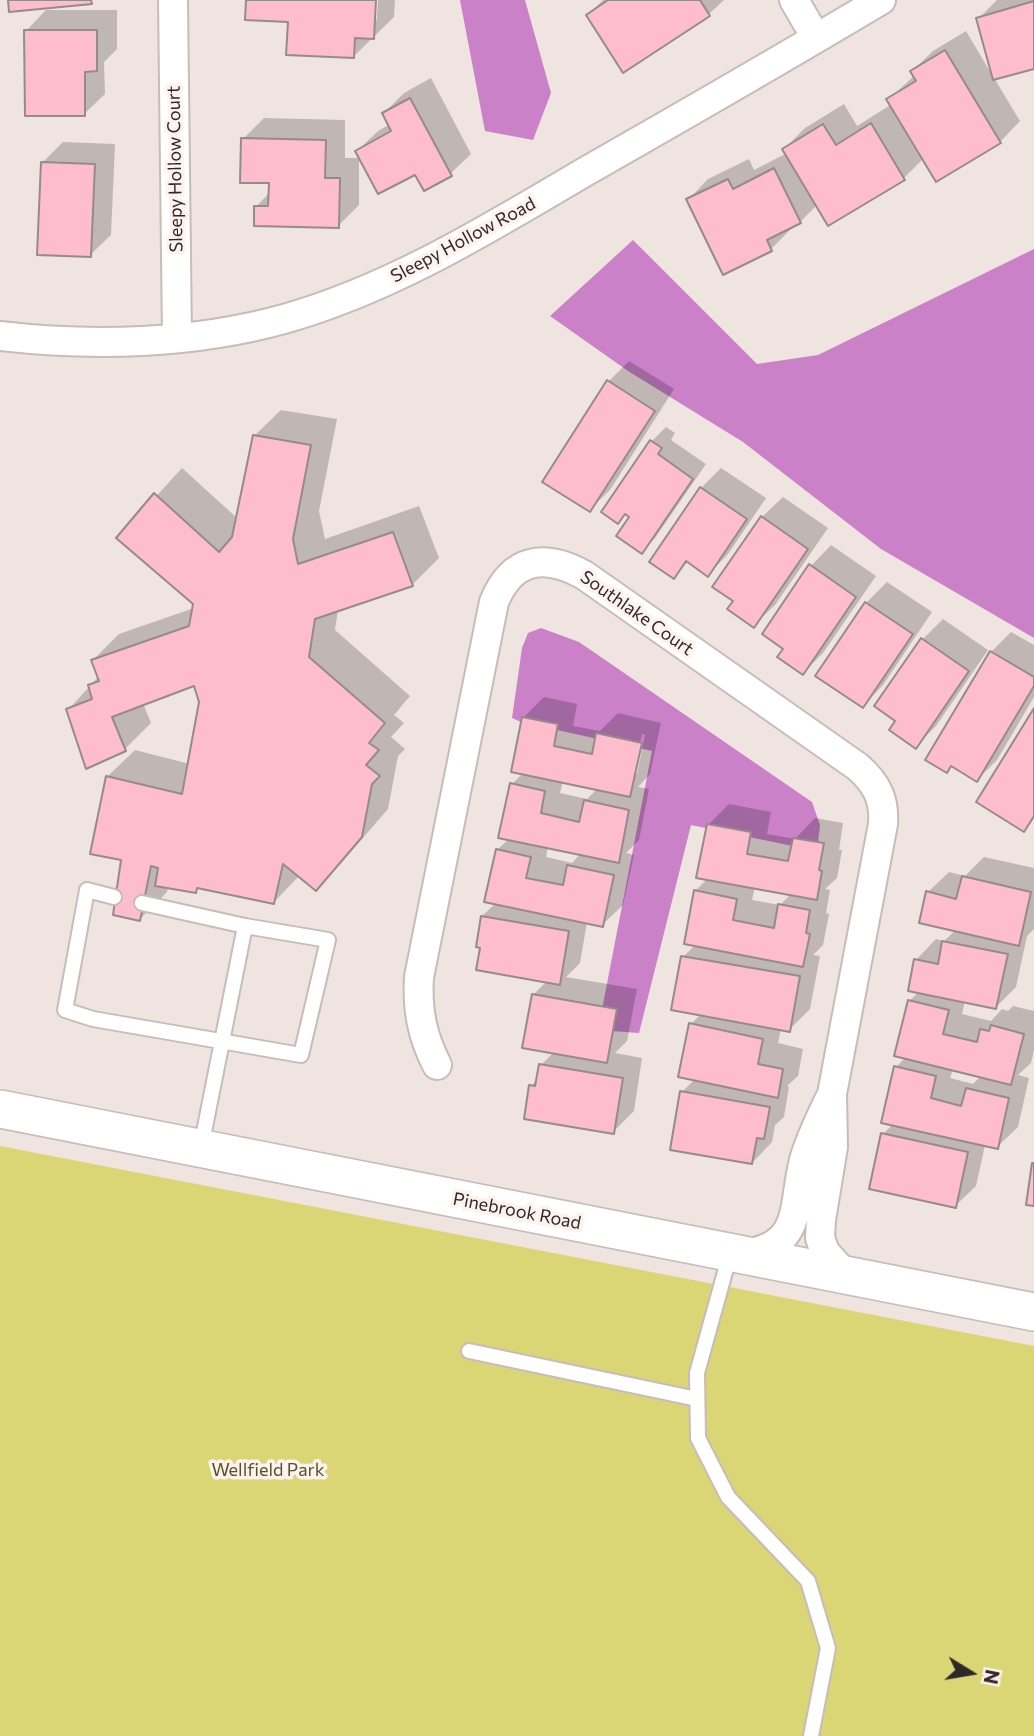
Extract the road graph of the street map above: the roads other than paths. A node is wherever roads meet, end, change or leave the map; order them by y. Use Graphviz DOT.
graph roads {
  1 [pos="173,0"];
  2 [pos="794,0"];
  3 [pos="881,0"];
  4 [pos="816,38"];
  5 [pos="0,336"];
  6 [pos="177,338"];
  7 [pos="114,897"];
  8 [pos="142,903"];
  9 [pos="245,926"];
  10 [pos="221,1042"];
  11 [pos="437,1065"];
  12 [pos="832,1094"];
  13 [pos="0,1109"];
  14 [pos="200,1148"];
  15 [pos="736,1254"];
  16 [pos="845,1275"];
  17 [pos="1034,1312"];
  18 [pos="469,1351"];
  19 [pos="697,1399"];
  20 [pos="811,1736"];
  1 -- 6 [label="street, Sleepy Hollow Court"];
  2 -- 4 [label="street"];
  3 -- 4 [label="street, Sleepy Hollow Road"];
  4 -- 6 [label="street, Sleepy Hollow Road"];
  5 -- 6 [label="street, Sleepy Hollow Road"];
  7 -- 10 [label="lane"];
  8 -- 9 [label="lane"];
  9 -- 10 [label="lane"];
  9 -- 10 [label="lane"];
  10 -- 14 [label="lane"];
  11 -- 12 [label="street, Southlake Court"];
  12 -- 15 [label="street, Southlake Court"];
  12 -- 16 [label="street, Southlake Court"];
  13 -- 14 [label="street, Pinebrook Road"];
  14 -- 15 [label="street, Pinebrook Road"];
  15 -- 16 [label="street, Pinebrook Road"];
  15 -- 19 [label="lane"];
  16 -- 17 [label="street, Pinebrook Road"];
  18 -- 19 [label="lane"];
  19 -- 20 [label="lane"];
}
